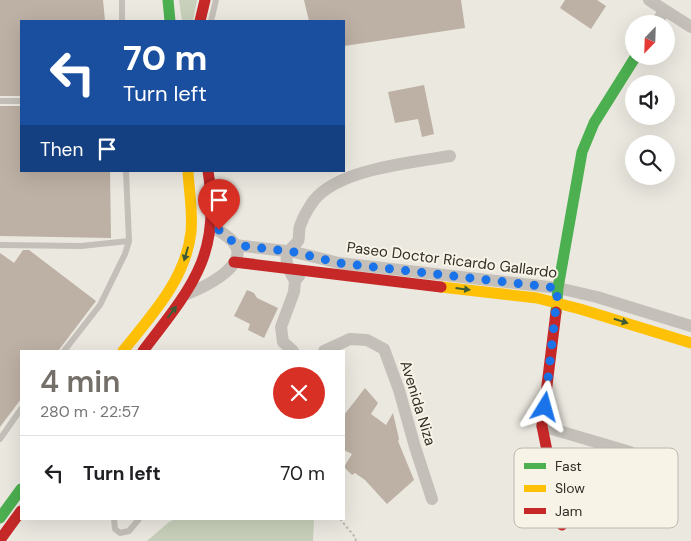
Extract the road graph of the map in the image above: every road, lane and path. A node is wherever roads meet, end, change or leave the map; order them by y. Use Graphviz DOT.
graph roads {
  1 [pos="122,0"];
  2 [pos="168,0"];
  3 [pos="205,0"];
  4 [pos="216,0"];
  5 [pos="649,0"];
  6 [pos="664,11"];
  7 [pos="662,15"];
  8 [pos="122,20"];
  9 [pos="170,20"];
  10 [pos="200,20"];
  11 [pos="211,20"];
  12 [pos="691,27"];
  13 [pos="630,65"];
  14 [pos="0,100"];
  15 [pos="20,101"];
  16 [pos="450,156"];
  17 [pos="126,172"];
  18 [pos="188,172"];
  19 [pos="208,172"];
  20 [pos="211,226"];
  21 [pos="129,241"];
  22 [pos="298,241"];
  23 [pos="0,245"];
  24 [pos="236,245"];
  25 [pos="289,252"];
  26 [pos="306,255"];
  27 [pos="234,262"];
  28 [pos="288,268"];
  29 [pos="303,270"];
  30 [pos="295,281"];
  31 [pos="558,288"];
  32 [pos="187,294"];
  33 [pos="556,303"];
  34 [pos="691,326"];
  35 [pos="691,343"];
  36 [pos="65,350"];
  37 [pos="124,350"];
  38 [pos="144,350"];
  39 [pos="292,350"];
  40 [pos="326,350"];
  41 [pos="20,410"];
  42 [pos="542,426"];
  43 [pos="0,439"];
  44 [pos="546,448"];
  45 [pos="616,448"];
  46 [pos="20,490"];
  47 [pos="432,500"];
  48 [pos="20,513"];
  49 [pos="0,518"];
  50 [pos="114,520"];
  51 [pos="139,520"];
  52 [pos="341,520"];
  53 [pos="0,540"];
  54 [pos="356,541"];
  1 -- 8 [label="lane"];
  2 -- 9 [label="main road"];
  3 -- 10 [label="main road"];
  4 -- 11 [label="lane"];
  5 -- 6 [label="street"];
  6 -- 7 [label="street"];
  6 -- 12 [label="street"];
  13 -- 31 [label="main road"];
  14 -- 15 [label="lane"];
  16 -- 22 [label="street"];
  17 -- 21 [label="lane"];
  18 -- 37 [label="main road, one-way"];
  19 -- 20 [label="main road"];
  20 -- 24 [label="street"];
  20 -- 32 [label="main road"];
  21 -- 23 [label="lane"];
  21 -- 36 [label="lane"];
  22 -- 25 [label="street"];
  22 -- 26 [label="street"];
  24 -- 25 [label="street, Paseo Doctor Ricardo Gallardo"];
  24 -- 27 [label="street"];
  25 -- 26 [label="street, Paseo Doctor Ricardo Gallardo"];
  25 -- 28 [label="street"];
  26 -- 29 [label="street"];
  26 -- 31 [label="street, Paseo Doctor Ricardo Gallardo"];
  27 -- 28 [label="main road, Paseo Doctor Ricardo Gallardo"];
  27 -- 32 [label="street"];
  28 -- 29 [label="main road, Paseo Doctor Ricardo Gallardo"];
  28 -- 30 [label="street"];
  29 -- 30 [label="street"];
  29 -- 33 [label="main road, Paseo Doctor Ricardo Gallardo, one-way"];
  30 -- 39 [label="street"];
  31 -- 33 [label="main road"];
  31 -- 34 [label="street, Paseo Doctor Ricardo Gallardo"];
  38 -- 32 [label="main road, one-way"];
  33 -- 35 [label="main road, Paseo Doctor Ricardo Gallardo, one-way"];
  33 -- 42 [label="main road"];
  40 -- 47 [label="street, Avenida Niza"];
  41 -- 43 [label="lane"];
  42 -- 44 [label="main road"];
  42 -- 45 [label="street"];
  46 -- 49 [label="main road"];
  48 -- 53 [label="main road"];
  50 -- 51 [label="lane"];
  52 -- 54 [label="path"];
}
